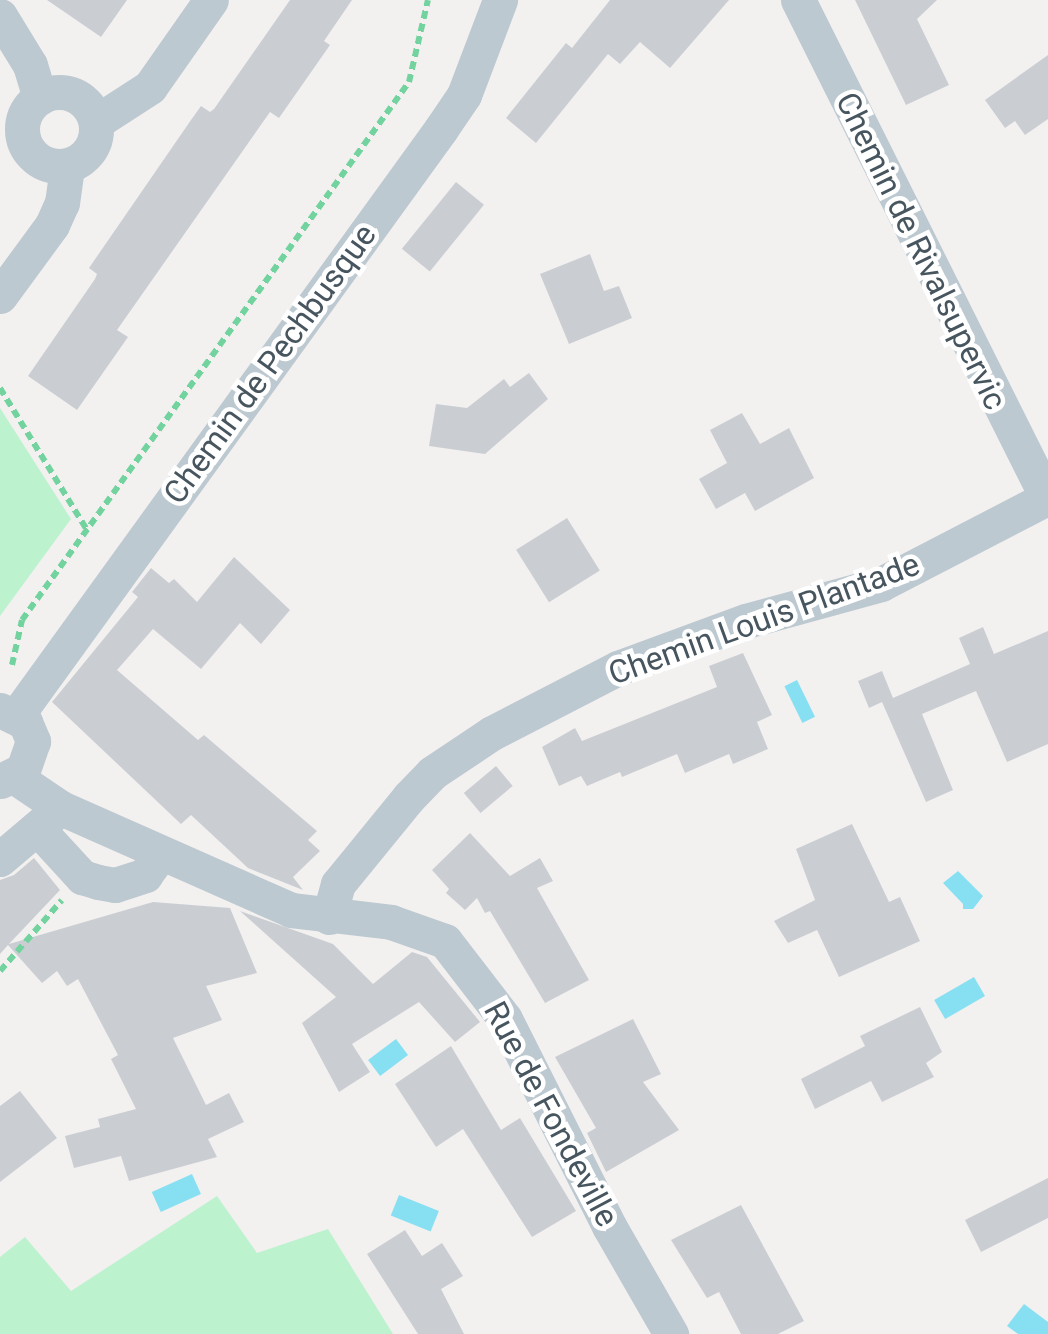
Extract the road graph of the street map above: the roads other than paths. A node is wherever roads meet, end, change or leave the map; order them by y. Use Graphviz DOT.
graph roads {
  1 [pos="211,0"];
  2 [pos="500,0"];
  3 [pos="798,0"];
  4 [pos="0,16"];
  5 [pos="40,97"];
  6 [pos="96,122"];
  7 [pos="67,166"];
  8 [pos="0,296"];
  9 [pos="1047,499"];
  10 [pos="17,705"];
  11 [pos="7,779"];
  12 [pos="49,818"];
  13 [pos="160,854"];
  14 [pos="0,858"];
  15 [pos="329,917"];
  16 [pos="671,1334"];
  1 -- 6 [label="street"];
  2 -- 10 [label="street, Chemin de Pechbusque"];
  3 -- 9 [label="street, Chemin de Rivalsupervic"];
  4 -- 5 [label="street"];
  5 -- 6 [label="street"];
  5 -- 7 [label="street"];
  6 -- 7 [label="street"];
  7 -- 8 [label="street"];
  9 -- 15 [label="street, Chemin Louis Plantade"];
  10 -- 11 [label="street, Rue de Fondeville"];
  11 -- 12 [label="street, Rue de Fondeville"];
  12 -- 13 [label="street, Rue de Fondeville"];
  12 -- 13 [label="street"];
  12 -- 14 [label="street"];
  13 -- 15 [label="street, Rue de Fondeville"];
  15 -- 16 [label="street, Rue de Fondeville"];
}
